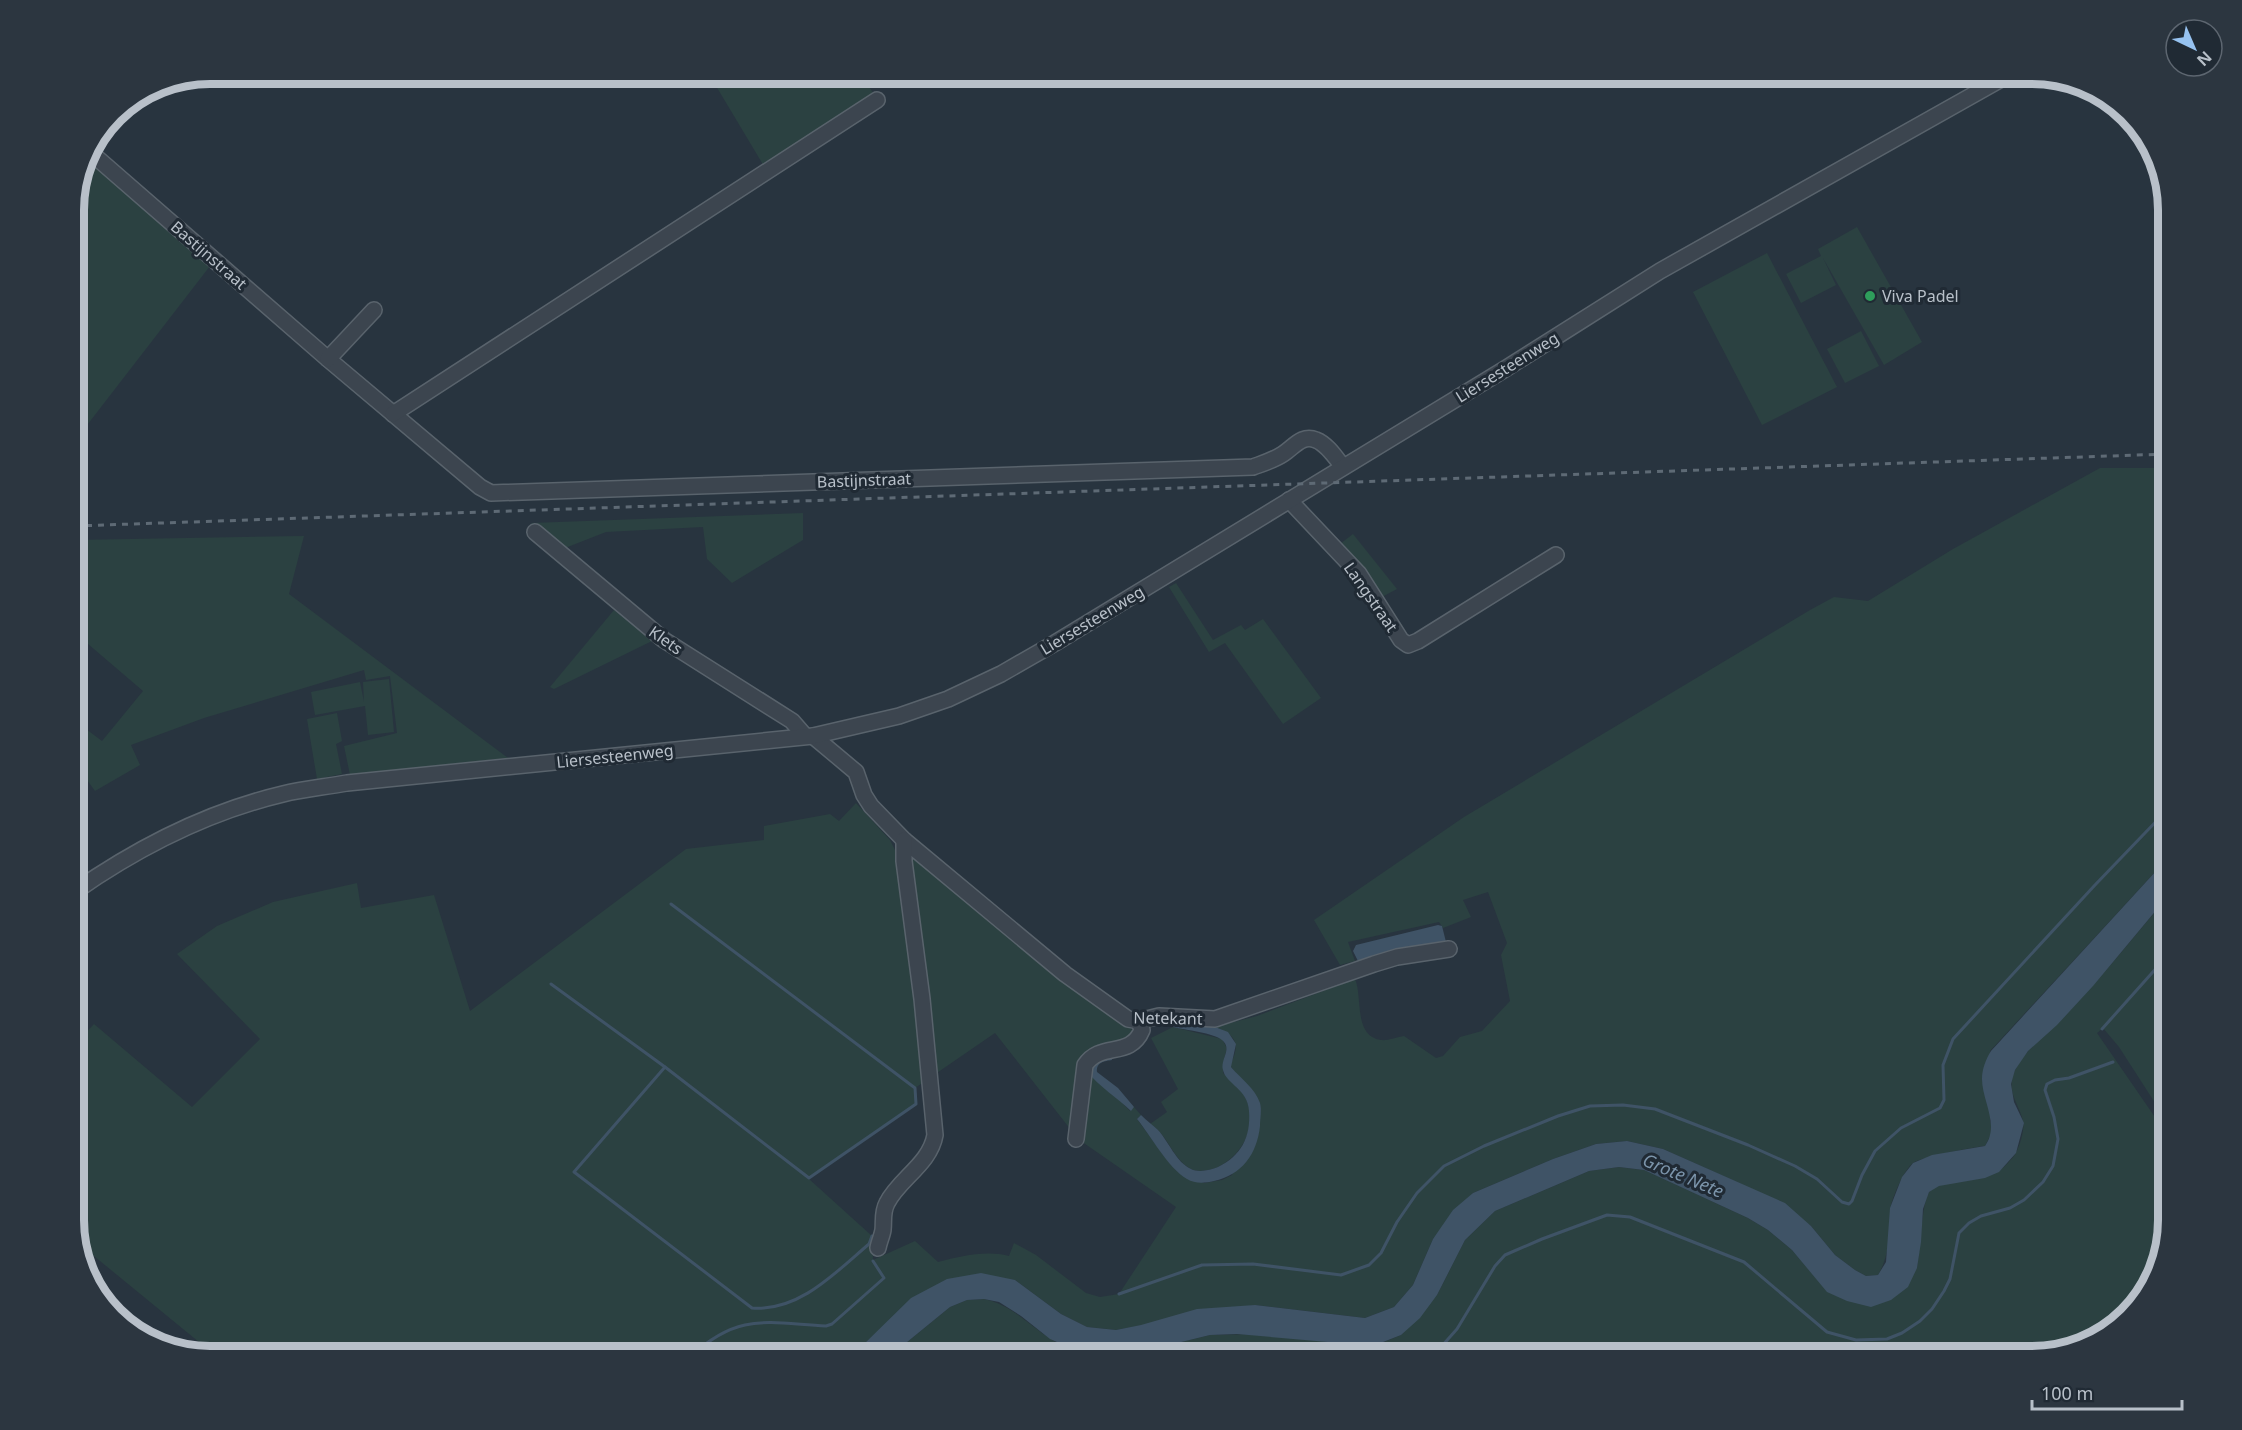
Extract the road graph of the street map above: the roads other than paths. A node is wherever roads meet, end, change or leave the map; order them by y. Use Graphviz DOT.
graph roads {
  1 [pos="1994,84"];
  2 [pos="878,100"];
  3 [pos="96,158"];
  4 [pos="374,310"];
  5 [pos="328,359"];
  6 [pos="393,414"];
  7 [pos="1343,467"];
  8 [pos="1289,500"];
  9 [pos="535,532"];
  10 [pos="1556,555"];
  11 [pos="809,736"];
  12 [pos="904,840"];
  13 [pos="84,885"];
  14 [pos="1449,950"];
  15 [pos="1139,1021"];
  16 [pos="1076,1139"];
  17 [pos="878,1248"];
  1 -- 7 [label="street, Liersesteenweg"];
  2 -- 6 [label="street"];
  3 -- 5 [label="street, Bastijnstraat"];
  4 -- 5 [label="street"];
  5 -- 6 [label="street, Bastijnstraat"];
  6 -- 7 [label="street, Bastijnstraat"];
  7 -- 8 [label="street, Liersesteenweg"];
  8 -- 10 [label="street, Langstraat"];
  8 -- 11 [label="street, Liersesteenweg"];
  9 -- 11 [label="street, Klets"];
  11 -- 12 [label="street, Netekant"];
  11 -- 13 [label="street, Liersesteenweg"];
  12 -- 15 [label="street, Netekant"];
  12 -- 17 [label="street"];
  14 -- 15 [label="street, Netekant"];
  15 -- 16 [label="street"];
}
